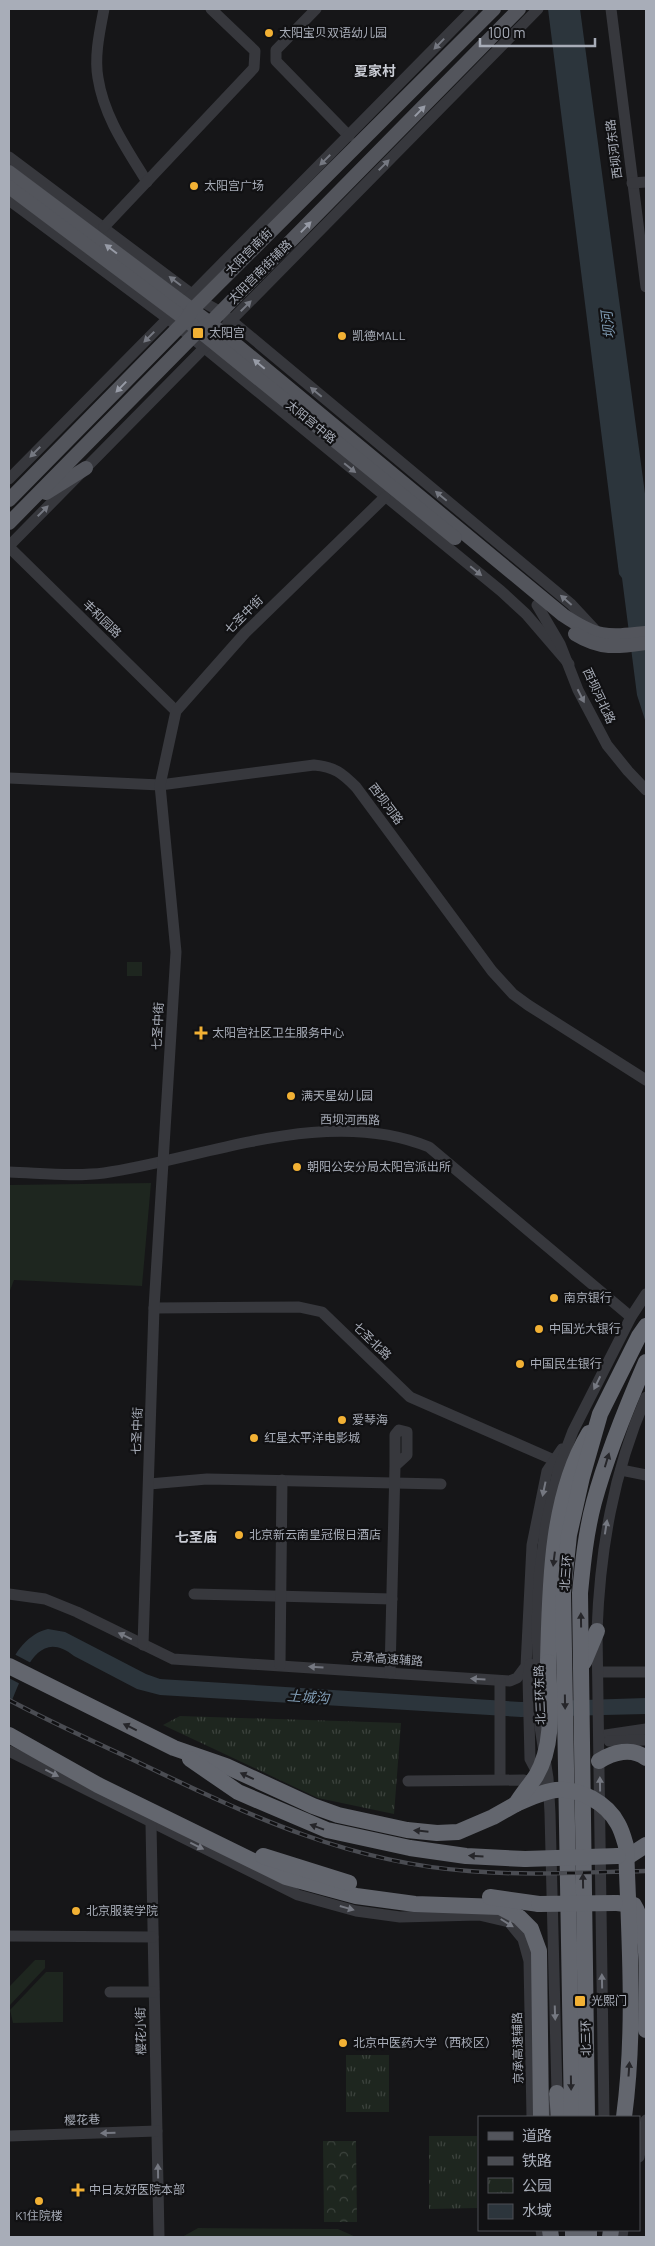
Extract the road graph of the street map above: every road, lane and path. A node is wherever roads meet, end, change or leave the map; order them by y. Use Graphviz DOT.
graph roads {
  1 [pos="104,9"];
  2 [pos="211,9"];
  3 [pos="316,9"];
  4 [pos="473,9"];
  5 [pos="494,9"];
  6 [pos="611,9"];
  7 [pos="529,11"];
  8 [pos="349,136"];
  9 [pos="9,157"];
  10 [pos="12,182"];
  11 [pos="147,182"];
  12 [pos="646,182"];
  13 [pos="632,183"];
  14 [pos="56,192"];
  15 [pos="9,200"];
  16 [pos="33,218"];
  17 [pos="104,227"];
  18 [pos="646,286"];
  19 [pos="184,310"];
  20 [pos="226,316"];
  21 [pos="206,335"];
  22 [pos="335,407"];
  23 [pos="325,418"];
  24 [pos="86,468"];
  25 [pos="389,472"];
  26 [pos="374,473"];
  27 [pos="9,478"];
  28 [pos="425,482"];
  29 [pos="385,497"];
  30 [pos="9,500"];
  31 [pos="26,506"];
  32 [pos="406,513"];
  33 [pos="9,523"];
  34 [pos="9,547"];
  35 [pos="537,605"];
  36 [pos="646,633"];
  37 [pos="599,635"];
  38 [pos="615,642"];
  39 [pos="646,644"];
  40 [pos="569,664"];
  41 [pos="176,711"];
  42 [pos="9,778"];
  43 [pos="160,785"];
  44 [pos="646,790"];
  45 [pos="646,1080"];
  46 [pos="164,1160"];
  47 [pos="9,1172"];
  48 [pos="646,1294"];
  49 [pos="154,1308"];
  50 [pos="631,1317"];
  51 [pos="646,1326"];
  52 [pos="646,1362"];
  53 [pos="646,1398"];
  54 [pos="573,1431"];
  55 [pos="554,1460"];
  56 [pos="395,1466"];
  57 [pos="621,1470"];
  58 [pos="646,1475"];
  59 [pos="282,1480"];
  60 [pos="149,1484"];
  61 [pos="394,1484"];
  62 [pos="441,1484"];
  63 [pos="9,1594"];
  64 [pos="194,1594"];
  65 [pos="281,1596"];
  66 [pos="392,1599"];
  67 [pos="537,1626"];
  68 [pos="597,1632"];
  69 [pos="143,1645"];
  70 [pos="556,1664"];
  71 [pos="280,1665"];
  72 [pos="9,1666"];
  73 [pos="582,1668"];
  74 [pos="646,1672"];
  75 [pos="390,1673"];
  76 [pos="599,1676"];
  77 [pos="500,1686"];
  78 [pos="534,1727"];
  79 [pos="646,1729"];
  80 [pos="9,1735"];
  81 [pos="599,1735"];
  82 [pos="646,1740"];
  83 [pos="174,1748"];
  84 [pos="9,1751"];
  85 [pos="646,1758"];
  86 [pos="599,1761"];
  87 [pos="500,1779"];
  88 [pos="408,1782"];
  89 [pos="98,1785"];
  90 [pos="544,1787"];
  91 [pos="516,1804"];
  92 [pos="550,1813"];
  93 [pos="146,1821"];
  94 [pos="574,1834"];
  95 [pos="199,1835"];
  96 [pos="646,1846"];
  97 [pos="576,1929"];
  98 [pos="9,1936"];
  99 [pos="153,1937"];
  100 [pos="110,1992"];
  101 [pos="154,1992"];
  102 [pos="646,2030"];
  103 [pos="557,2093"];
  104 [pos="532,2116"];
  105 [pos="541,2116"];
  106 [pos="549,2116"];
  107 [pos="559,2116"];
  108 [pos="572,2116"];
  109 [pos="587,2116"];
  110 [pos="604,2116"];
  111 [pos="624,2116"];
  112 [pos="646,2120"];
  113 [pos="157,2131"];
  114 [pos="9,2136"];
  115 [pos="640,2152"];
  116 [pos="159,2237"];
  1 -- 11 [label="street"];
  2 -- 11 [label="street"];
  3 -- 8 [label="street"];
  4 -- 8 [label="street, 太阳宫南街, one-way"];
  5 -- 19 [label="main road, 太阳宫南街"];
  6 -- 13 [label="street, 西坝河东路"];
  20 -- 7 [label="main road, 太阳宫南街, one-way"];
  8 -- 19 [label="street, 太阳宫南街, one-way"];
  9 -- 14 [label="street, 太阳宫中路"];
  10 -- 14 [label="street"];
  10 -- 16 [label="street"];
  10 -- 19 [label="main road, 太阳宫中路"];
  11 -- 17 [label="street"];
  12 -- 13 [label="street"];
  13 -- 18 [label="street, 西坝河东路"];
  14 -- 17 [label="street, 太阳宫中路"];
  15 -- 16 [label="street, 太阳宫中路"];
  16 -- 19 [label="street, 太阳宫中路"];
  19 -- 17 [label="street, 太阳宫中路, one-way"];
  19 -- 20 [label="street, 太阳宫中路"];
  19 -- 21 [label="main road, 太阳宫中路"];
  19 -- 21 [label="street, 太阳宫中路"];
  19 -- 27 [label="street, 太阳宫南街, one-way"];
  19 -- 30 [label="main road, 太阳宫南街, one-way"];
  20 -- 21 [label="main road, 太阳宫南街"];
  22 -- 20 [label="street, 太阳宫中路, one-way"];
  23 -- 21 [label="main road, 太阳宫中路, one-way"];
  21 -- 24 [label="street"];
  21 -- 26 [label="main road, 太阳宫中路"];
  21 -- 29 [label="street, 太阳宫中路, one-way"];
  21 -- 31 [label="main road, 太阳宫南街"];
  22 -- 23 [label="street"];
  22 -- 28 [label="street, 太阳宫中路"];
  23 -- 25 [label="main road, 太阳宫中路"];
  24 -- 31 [label="main road"];
  34 -- 24 [label="street, one-way"];
  25 -- 28 [label="street"];
  25 -- 37 [label="main road, 太阳宫中路"];
  26 -- 32 [label="street"];
  26 -- 35 [label="main road, 太阳宫中路"];
  37 -- 28 [label="street, 太阳宫中路, one-way"];
  29 -- 32 [label="street, 太阳宫中路"];
  29 -- 41 [label="street, 七圣中街"];
  31 -- 33 [label="main road, 太阳宫南街"];
  32 -- 40 [label="street, 太阳宫中路, one-way"];
  34 -- 41 [label="street, 丰和园路"];
  35 -- 38 [label="main road, 太阳宫中路"];
  35 -- 40 [label="street, 西坝河北路"];
  36 -- 38 [label="main road"];
  37 -- 38 [label="main road, 太阳宫中路"];
  38 -- 39 [label="main road"];
  40 -- 44 [label="street, 西坝河北路, one-way"];
  41 -- 43 [label="street, 七圣中街"];
  42 -- 43 [label="street, 西坝河路"];
  43 -- 45 [label="street, 西坝河路"];
  43 -- 46 [label="street, 七圣中街"];
  46 -- 47 [label="street, 西坝河西路"];
  46 -- 49 [label="street, 七圣中街"];
  46 -- 50 [label="street, 西坝河西路"];
  48 -- 50 [label="street, 北三环东路"];
  49 -- 55 [label="street, 七圣北路"];
  49 -- 60 [label="street, 七圣中街"];
  50 -- 54 [label="street, 北三环东路, one-way"];
  51 -- 70 [label="highway, one-way"];
  73 -- 52 [label="highway, 北三环, one-way"];
  53 -- 57 [label="street"];
  54 -- 55 [label="street, 京承高速辅路"];
  54 -- 67 [label="street, 北三环东路"];
  55 -- 77 [label="street, 京承高速辅路, one-way"];
  56 -- 61 [label="street"];
  57 -- 58 [label="street"];
  68 -- 57 [label="street, one-way"];
  59 -- 60 [label="street"];
  59 -- 61 [label="street"];
  59 -- 65 [label="street"];
  60 -- 69 [label="street, 七圣中街"];
  61 -- 62 [label="street"];
  61 -- 66 [label="street"];
  69 -- 63 [label="street, 京承高速辅路, one-way"];
  64 -- 65 [label="street"];
  65 -- 66 [label="street"];
  65 -- 71 [label="street"];
  66 -- 75 [label="street"];
  67 -- 78 [label="street, 北三环东路"];
  67 -- 78 [label="street"];
  68 -- 73 [label="highway"];
  68 -- 76 [label="street"];
  69 -- 71 [label="street, 京承高速辅路"];
  70 -- 91 [label="highway, bridge"];
  70 -- 94 [label="highway, one-way"];
  75 -- 71 [label="street, 京承高速辅路, one-way"];
  83 -- 72 [label="highway, one-way"];
  73 -- 94 [label="highway, 北三环"];
  74 -- 76 [label="street"];
  77 -- 75 [label="street, 京承高速辅路, one-way"];
  76 -- 81 [label="street"];
  77 -- 87 [label="street"];
  78 -- 90 [label="street"];
  78 -- 92 [label="street, 北三环东路"];
  79 -- 81 [label="street"];
  80 -- 89 [label="highway"];
  81 -- 82 [label="street"];
  81 -- 86 [label="street"];
  91 -- 83 [label="highway, one-way"];
  96 -- 83 [label="highway, one-way, bridge"];
  84 -- 93 [label="street, 京承高速辅路, one-way"];
  85 -- 86 [label="highway"];
  110 -- 86 [label="street, one-way"];
  87 -- 88 [label="street"];
  87 -- 90 [label="street"];
  89 -- 93 [label="highway"];
  89 -- 95 [label="highway"];
  90 -- 92 [label="street"];
  111 -- 91 [label="highway, one-way, bridge"];
  92 -- 103 [label="street, 北三环东路, one-way"];
  93 -- 99 [label="street, 樱花小街"];
  93 -- 104 [label="street, 京承高速辅路, one-way"];
  94 -- 97 [label="highway"];
  95 -- 102 [label="highway, bridge"];
  95 -- 105 [label="highway"];
  97 -- 108 [label="highway, 北三环, one-way"];
  97 -- 109 [label="highway, 北三环"];
  98 -- 99 [label="street"];
  99 -- 101 [label="street, 樱花小街"];
  100 -- 101 [label="street"];
  101 -- 113 [label="street, 樱花小街"];
  103 -- 106 [label="street, 北三环东路"];
  103 -- 107 [label="highway"];
  112 -- 115 [label="street"];
  113 -- 114 [label="street, 樱花巷, one-way"];
  116 -- 113 [label="street, 樱花小街, one-way"];
}
